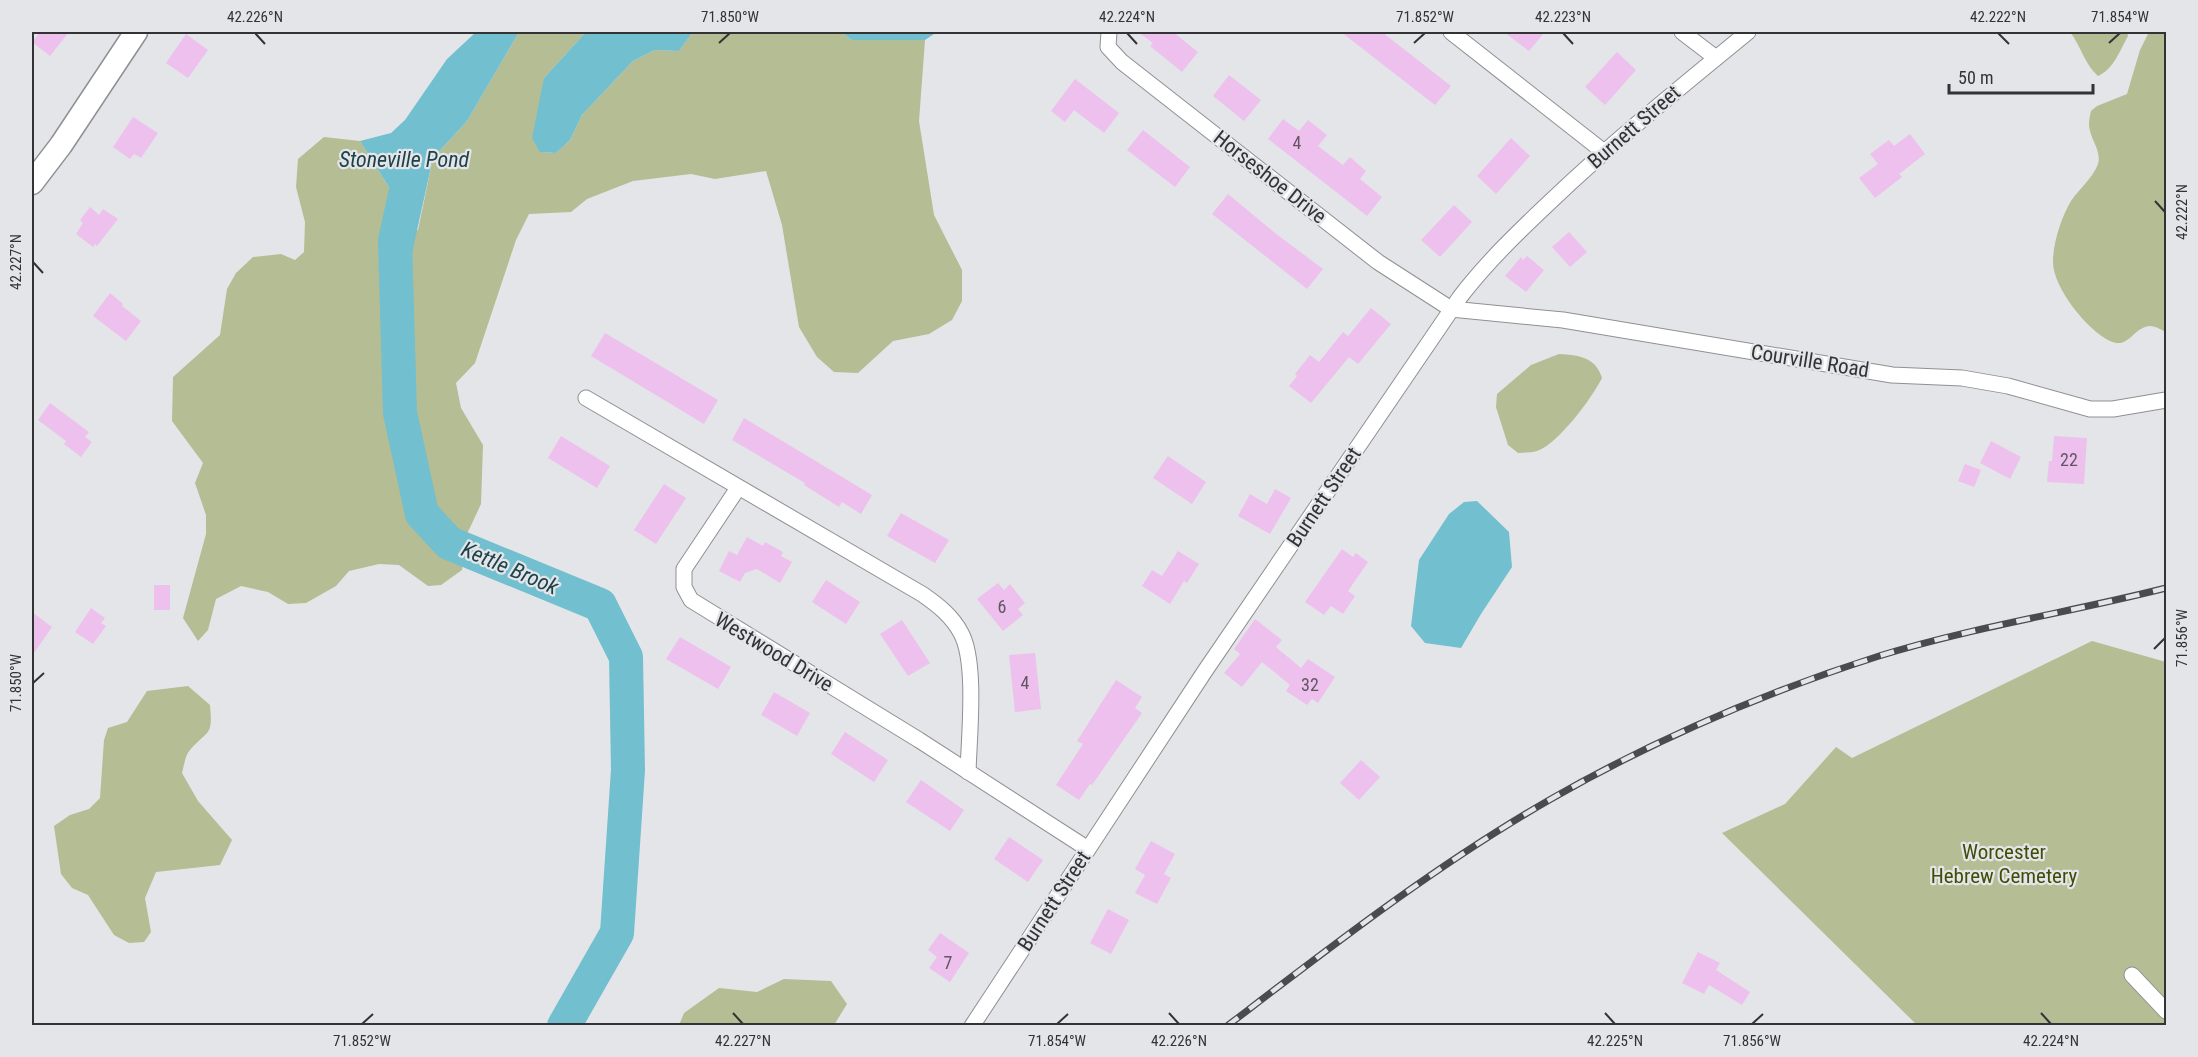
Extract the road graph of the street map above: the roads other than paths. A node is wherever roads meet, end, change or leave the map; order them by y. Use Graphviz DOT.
graph roads {
  1 [pos="136,32"];
  2 [pos="1109,32"];
  3 [pos="1451,32"];
  4 [pos="1682,32"];
  5 [pos="1748,32"];
  6 [pos="1716,58"];
  7 [pos="1604,152"];
  8 [pos="32,183"];
  9 [pos="1451,309"];
  10 [pos="586,398"];
  11 [pos="2166,400"];
  12 [pos="738,488"];
  13 [pos="968,771"];
  14 [pos="1088,849"];
  15 [pos="2132,975"];
  16 [pos="2166,1011"];
  17 [pos="972,1026"];
  1 -- 8 [label="main road"];
  2 -- 9 [label="street, Horseshoe Drive"];
  3 -- 7 [label="street"];
  4 -- 6 [label="street"];
  5 -- 6 [label="street, Burnett Street"];
  6 -- 7 [label="street, Burnett Street"];
  7 -- 9 [label="street, Burnett Street"];
  9 -- 11 [label="street, Courville Road"];
  9 -- 14 [label="street, Burnett Street"];
  10 -- 12 [label="street"];
  12 -- 13 [label="street"];
  12 -- 13 [label="street, Westwood Drive"];
  13 -- 14 [label="street, Westwood Drive"];
  14 -- 17 [label="street, Burnett Street"];
  15 -- 16 [label="street"];
}
